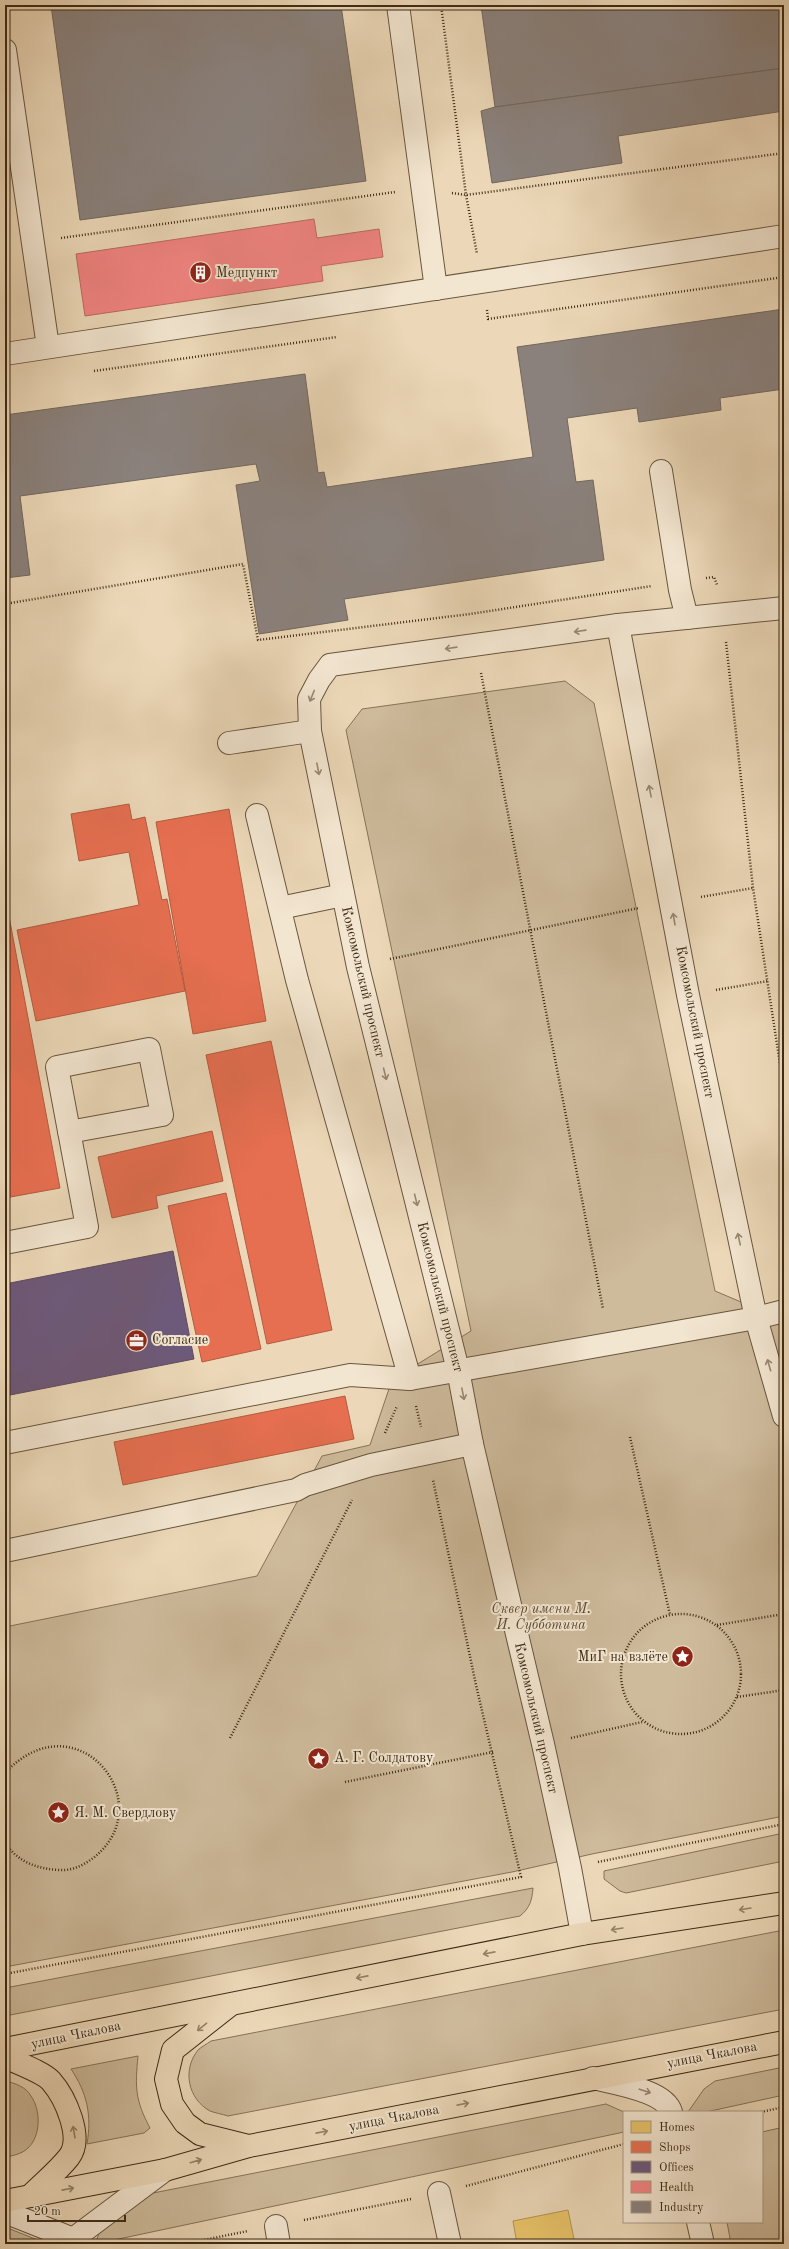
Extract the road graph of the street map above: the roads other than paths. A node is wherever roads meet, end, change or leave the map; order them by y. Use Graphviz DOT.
graph roads {
  1 [pos="398,5"];
  2 [pos="5,50"];
  3 [pos="784,236"];
  4 [pos="436,289"];
  5 [pos="48,347"];
  6 [pos="5,354"];
  7 [pos="661,471"];
  8 [pos="784,608"];
  9 [pos="687,618"];
  10 [pos="618,625"];
  11 [pos="310,731"];
  12 [pos="229,743"];
  13 [pos="257,815"];
  14 [pos="343,895"];
  15 [pos="280,908"];
  16 [pos="69,1132"];
  17 [pos="5,1243"];
  18 [pos="784,1311"];
  19 [pos="756,1318"];
  20 [pos="458,1370"];
  21 [pos="410,1378"];
  22 [pos="784,1416"];
  23 [pos="5,1443"];
  24 [pos="472,1444"];
  25 [pos="5,1551"];
  26 [pos="784,1903"];
  27 [pos="582,1934"];
  28 [pos="233,2003"];
  29 [pos="784,2042"];
  30 [pos="5,2049"];
  31 [pos="5,2057"];
  32 [pos="593,2078"];
  33 [pos="671,2111"];
  34 [pos="249,2146"];
  35 [pos="165,2170"];
  36 [pos="439,2193"];
  37 [pos="30,2196"];
  38 [pos="5,2201"];
  39 [pos="5,2212"];
  40 [pos="698,2223"];
  41 [pos="74,2242"];
  42 [pos="450,2244"];
  43 [pos="703,2244"];
  1 -- 4 [label="street"];
  2 -- 5 [label="street"];
  3 -- 4 [label="street"];
  4 -- 5 [label="street"];
  5 -- 6 [label="street"];
  7 -- 9 [label="street"];
  8 -- 9 [label="street"];
  9 -- 10 [label="street"];
  10 -- 11 [label="street, Комсомольский проспект, one-way"];
  19 -- 10 [label="street, Комсомольский проспект, one-way"];
  11 -- 12 [label="street"];
  11 -- 14 [label="street, Комсомольский проспект, one-way"];
  13 -- 15 [label="street"];
  14 -- 15 [label="street"];
  14 -- 20 [label="street, Комсомольский проспект, one-way"];
  15 -- 21 [label="street"];
  16 -- 16 [label="street"];
  16 -- 17 [label="street"];
  18 -- 19 [label="street"];
  19 -- 20 [label="street"];
  22 -- 19 [label="street, Комсомольский проспект, one-way"];
  20 -- 21 [label="street"];
  20 -- 24 [label="street, Комсомольский проспект, one-way"];
  21 -- 23 [label="street"];
  24 -- 25 [label="street"];
  24 -- 27 [label="street, Комсомольский проспект"];
  26 -- 27 [label="main road, улица Чкалова, one-way"];
  27 -- 28 [label="main road, улица Чкалова, one-way"];
  28 -- 30 [label="main road, улица Чкалова"];
  28 -- 34 [label="main road, one-way"];
  29 -- 32 [label="main road, улица Чкалова"];
  37 -- 31 [label="main road, one-way"];
  32 -- 33 [label="street, one-way"];
  34 -- 32 [label="main road, улица Чкалова, one-way"];
  35 -- 34 [label="main road, улица Чкалова, one-way"];
  37 -- 35 [label="main road, улица Чкалова, one-way"];
  35 -- 41 [label="street"];
  36 -- 42 [label="street"];
  37 -- 38 [label="main road, улица Чкалова"];
  39 -- 41 [label="street"];
  40 -- 43 [label="street"];
}
